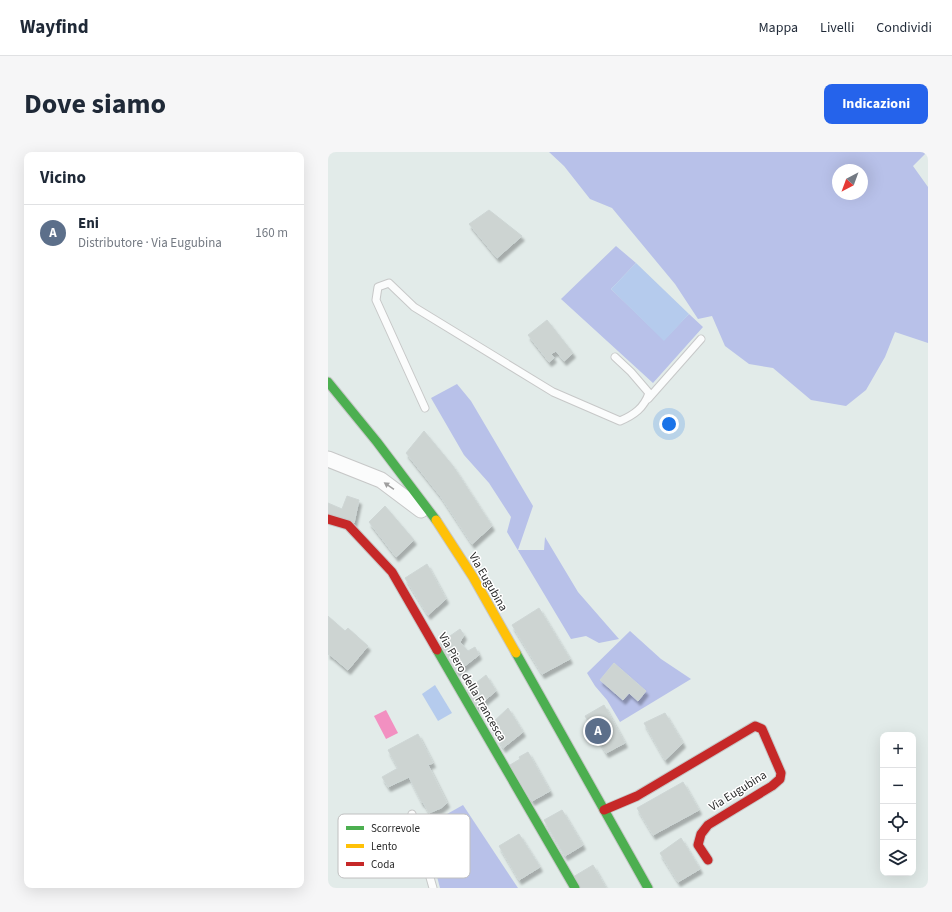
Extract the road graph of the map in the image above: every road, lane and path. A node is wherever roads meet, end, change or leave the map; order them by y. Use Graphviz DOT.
graph roads {
  1 [pos="701,339"];
  2 [pos="615,357"];
  3 [pos="328,382"];
  4 [pos="646,403"];
  5 [pos="425,408"];
  6 [pos="328,459"];
  7 [pos="328,519"];
  8 [pos="441,527"];
  9 [pos="604,810"];
  10 [pos="708,860"];
  11 [pos="430,878"];
  12 [pos="433,888"];
  13 [pos="574,888"];
  14 [pos="648,888"];
  1 -- 4 [label="lane"];
  2 -- 4 [label="lane"];
  3 -- 8 [label="street, Via Eugubina"];
  4 -- 5 [label="lane"];
  8 -- 6 [label="street, one-way"];
  7 -- 13 [label="street, Via Piero della Francesca"];
  8 -- 9 [label="street, Via Eugubina"];
  9 -- 10 [label="street, Via Eugubina"];
  9 -- 14 [label="street, Via Eugubina"];
  11 -- 12 [label="lane"];
}
